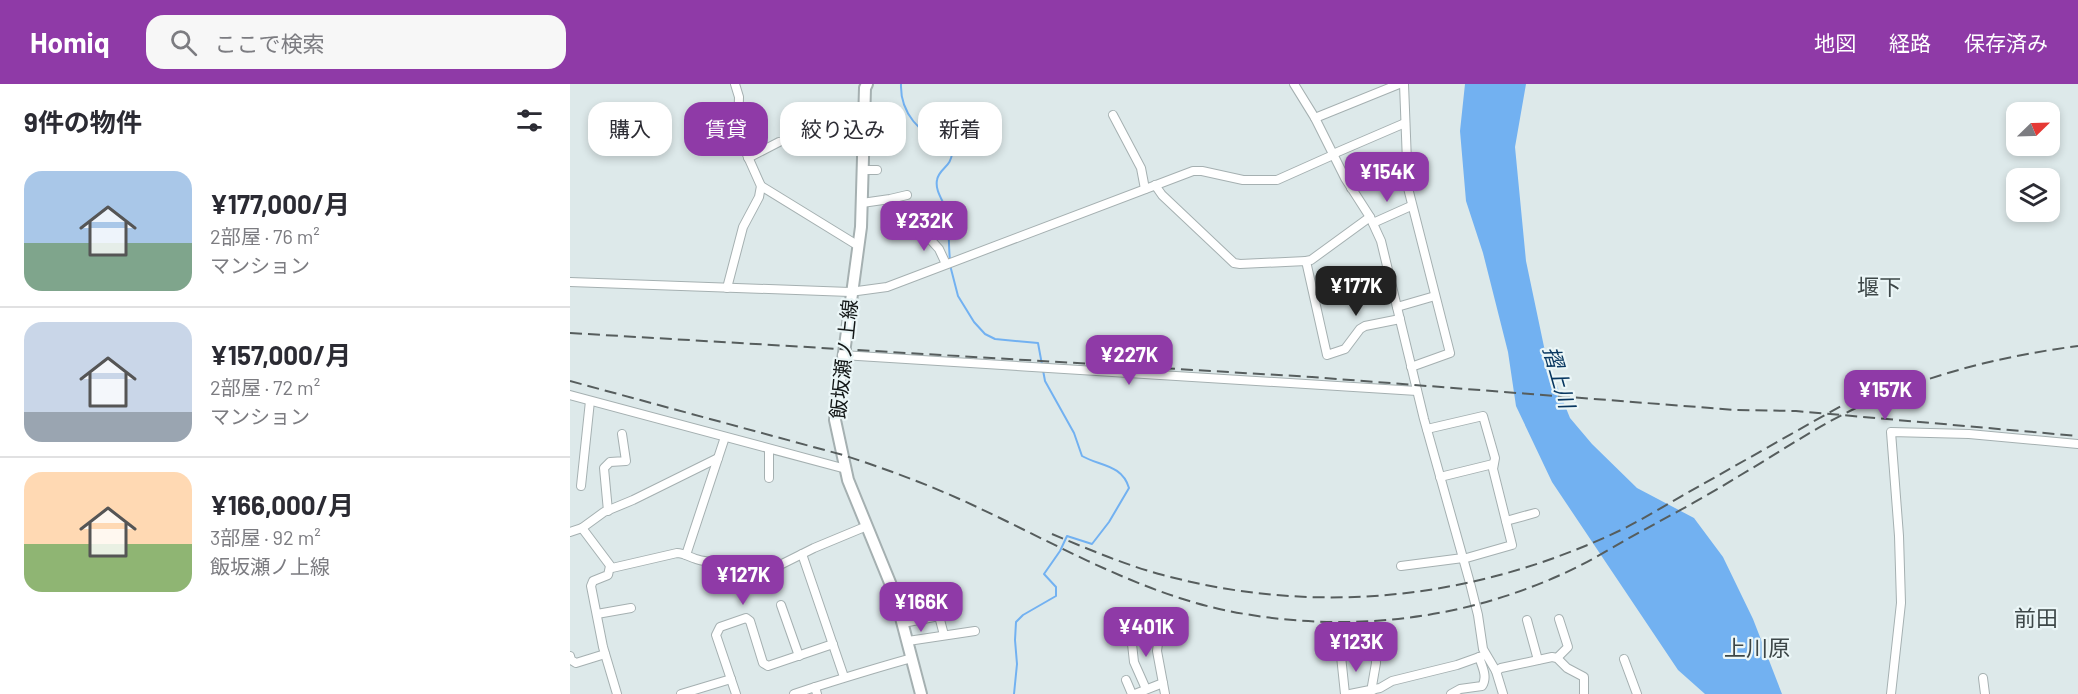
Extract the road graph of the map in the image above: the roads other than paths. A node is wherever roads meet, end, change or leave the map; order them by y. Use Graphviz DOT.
graph roads {
  1 [pos="735,84"];
  2 [pos="1399,84"];
  3 [pos="1404,84"];
  4 [pos="864,85"];
  5 [pos="1296,85"];
  6 [pos="1113,115"];
  7 [pos="1315,118"];
  8 [pos="1405,123"];
  9 [pos="779,142"];
  10 [pos="1333,155"];
  11 [pos="748,158"];
  12 [pos="1407,165"];
  13 [pos="862,170"];
  14 [pos="878,170"];
  15 [pos="1155,185"];
  16 [pos="761,186"];
  17 [pos="1352,188"];
  18 [pos="1144,189"];
  19 [pos="907,195"];
  20 [pos="862,203"];
  21 [pos="1411,206"];
  22 [pos="1371,220"];
  23 [pos="920,228"];
  24 [pos="857,245"];
  25 [pos="1306,261"];
  26 [pos="946,264"];
  27 [pos="570,282"];
  28 [pos="727,288"];
  29 [pos="850,292"];
  30 [pos="1435,296"];
  31 [pos="1397,307"];
  32 [pos="1400,319"];
  33 [pos="842,355"];
  34 [pos="1411,367"];
  35 [pos="1417,391"];
  36 [pos="570,395"];
  37 [pos="590,401"];
  38 [pos="1427,429"];
  39 [pos="622,434"];
  40 [pos="725,437"];
  41 [pos="2078,444"];
  42 [pos="769,448"];
  43 [pos="718,458"];
  44 [pos="1494,464"];
  45 [pos="846,469"];
  46 [pos="1440,477"];
  47 [pos="769,478"];
  48 [pos="581,486"];
  49 [pos="608,511"];
  50 [pos="1534,513"];
  51 [pos="1506,521"];
  52 [pos="867,526"];
  53 [pos="582,528"];
  54 [pos="570,532"];
  55 [pos="802,554"];
  56 [pos="686,555"];
  57 [pos="1463,558"];
  58 [pos="610,566"];
  59 [pos="1401,566"];
  60 [pos="781,604"];
  61 [pos="631,609"];
  62 [pos="597,614"];
  63 [pos="1157,617"];
  64 [pos="1121,619"];
  65 [pos="1559,619"];
  66 [pos="1527,620"];
  67 [pos="903,623"];
  68 [pos="975,631"];
  69 [pos="944,635"];
  70 [pos="908,642"];
  71 [pos="833,644"];
  72 [pos="1376,645"];
  73 [pos="605,654"];
  74 [pos="570,656"];
  75 [pos="799,656"];
  76 [pos="1341,656"];
  77 [pos="1482,656"];
  78 [pos="912,658"];
  79 [pos="1557,658"];
  80 [pos="1624,659"];
  81 [pos="1538,660"];
  82 [pos="1496,671"];
  83 [pos="844,677"];
  84 [pos="1983,678"];
  85 [pos="731,679"];
  86 [pos="1126,680"];
  87 [pos="1163,683"];
  88 [pos="1146,689"];
  89 [pos="1373,690"];
  90 [pos="816,691"];
  91 [pos="1360,693"];
  92 [pos="617,694"];
  93 [pos="681,694"];
  94 [pos="736,694"];
  95 [pos="794,694"];
  96 [pos="921,694"];
  97 [pos="1133,694"];
  98 [pos="1165,694"];
  99 [pos="1345,694"];
  100 [pos="1350,694"];
  101 [pos="1451,694"];
  102 [pos="1503,694"];
  103 [pos="1584,694"];
  104 [pos="1637,694"];
  105 [pos="1891,694"];
  106 [pos="1985,694"];
  1 -- 11 [label="street"];
  2 -- 7 [label="street"];
  3 -- 8 [label="street"];
  4 -- 13 [label="main road, 飯坂瀬ノ上線"];
  5 -- 7 [label="street"];
  6 -- 18 [label="street"];
  7 -- 10 [label="street"];
  8 -- 10 [label="street"];
  8 -- 12 [label="street"];
  9 -- 11 [label="street"];
  10 -- 15 [label="street"];
  10 -- 17 [label="street"];
  11 -- 16 [label="street"];
  12 -- 17 [label="street"];
  12 -- 21 [label="street"];
  13 -- 14 [label="street"];
  13 -- 20 [label="main road, 飯坂瀬ノ上線"];
  15 -- 18 [label="street"];
  15 -- 25 [label="street"];
  16 -- 24 [label="street"];
  16 -- 28 [label="street"];
  17 -- 22 [label="street"];
  18 -- 26 [label="street"];
  19 -- 20 [label="street"];
  20 -- 24 [label="main road, 飯坂瀬ノ上線"];
  21 -- 22 [label="street"];
  21 -- 30 [label="street"];
  22 -- 25 [label="street"];
  22 -- 31 [label="street"];
  23 -- 26 [label="street"];
  24 -- 29 [label="main road, 飯坂瀬ノ上線"];
  25 -- 32 [label="street"];
  26 -- 29 [label="street"];
  27 -- 28 [label="street"];
  28 -- 29 [label="street"];
  29 -- 33 [label="main road, 飯坂瀬ノ上線"];
  30 -- 31 [label="street"];
  30 -- 34 [label="street"];
  31 -- 32 [label="street"];
  32 -- 34 [label="street"];
  33 -- 35 [label="street"];
  33 -- 45 [label="main road, 飯坂瀬ノ上線"];
  34 -- 35 [label="street"];
  35 -- 38 [label="street"];
  36 -- 37 [label="street"];
  37 -- 40 [label="street"];
  37 -- 48 [label="street"];
  38 -- 44 [label="street"];
  38 -- 46 [label="street"];
  39 -- 49 [label="street"];
  40 -- 42 [label="street"];
  40 -- 43 [label="street"];
  41 -- 105 [label="street"];
  42 -- 45 [label="street"];
  42 -- 47 [label="street"];
  43 -- 49 [label="street"];
  43 -- 56 [label="street"];
  44 -- 46 [label="street"];
  44 -- 51 [label="street"];
  45 -- 52 [label="main road, 飯坂瀬ノ上線"];
  46 -- 57 [label="street"];
  49 -- 53 [label="street"];
  50 -- 51 [label="street"];
  51 -- 57 [label="street"];
  52 -- 55 [label="street"];
  52 -- 67 [label="main road, 飯坂瀬ノ上線"];
  53 -- 54 [label="street"];
  53 -- 58 [label="street"];
  55 -- 56 [label="street"];
  55 -- 71 [label="street"];
  56 -- 58 [label="street"];
  57 -- 59 [label="street"];
  57 -- 77 [label="street"];
  58 -- 62 [label="street"];
  60 -- 75 [label="street"];
  61 -- 62 [label="street"];
  62 -- 73 [label="street"];
  63 -- 87 [label="street"];
  64 -- 88 [label="street"];
  65 -- 79 [label="street"];
  66 -- 81 [label="street"];
  67 -- 69 [label="street"];
  67 -- 70 [label="main road, 飯坂瀬ノ上線"];
  68 -- 69 [label="street"];
  69 -- 70 [label="street"];
  70 -- 78 [label="main road, 飯坂瀬ノ上線"];
  71 -- 75 [label="street"];
  71 -- 83 [label="street"];
  72 -- 89 [label="street"];
  73 -- 74 [label="street"];
  73 -- 92 [label="street"];
  75 -- 85 [label="street"];
  76 -- 99 [label="street"];
  77 -- 82 [label="street"];
  77 -- 89 [label="street"];
  77 -- 101 [label="street"];
  78 -- 83 [label="street"];
  78 -- 96 [label="main road, 飯坂瀬ノ上線"];
  79 -- 81 [label="street"];
  79 -- 103 [label="street"];
  80 -- 104 [label="street"];
  81 -- 82 [label="street"];
  82 -- 102 [label="street"];
  83 -- 90 [label="street"];
  84 -- 106 [label="street"];
  85 -- 93 [label="street"];
  85 -- 94 [label="street"];
  86 -- 97 [label="street"];
  87 -- 88 [label="street"];
  87 -- 98 [label="street"];
  88 -- 97 [label="street"];
  89 -- 91 [label="street"];
  90 -- 95 [label="street"];
  91 -- 100 [label="street"];
}
